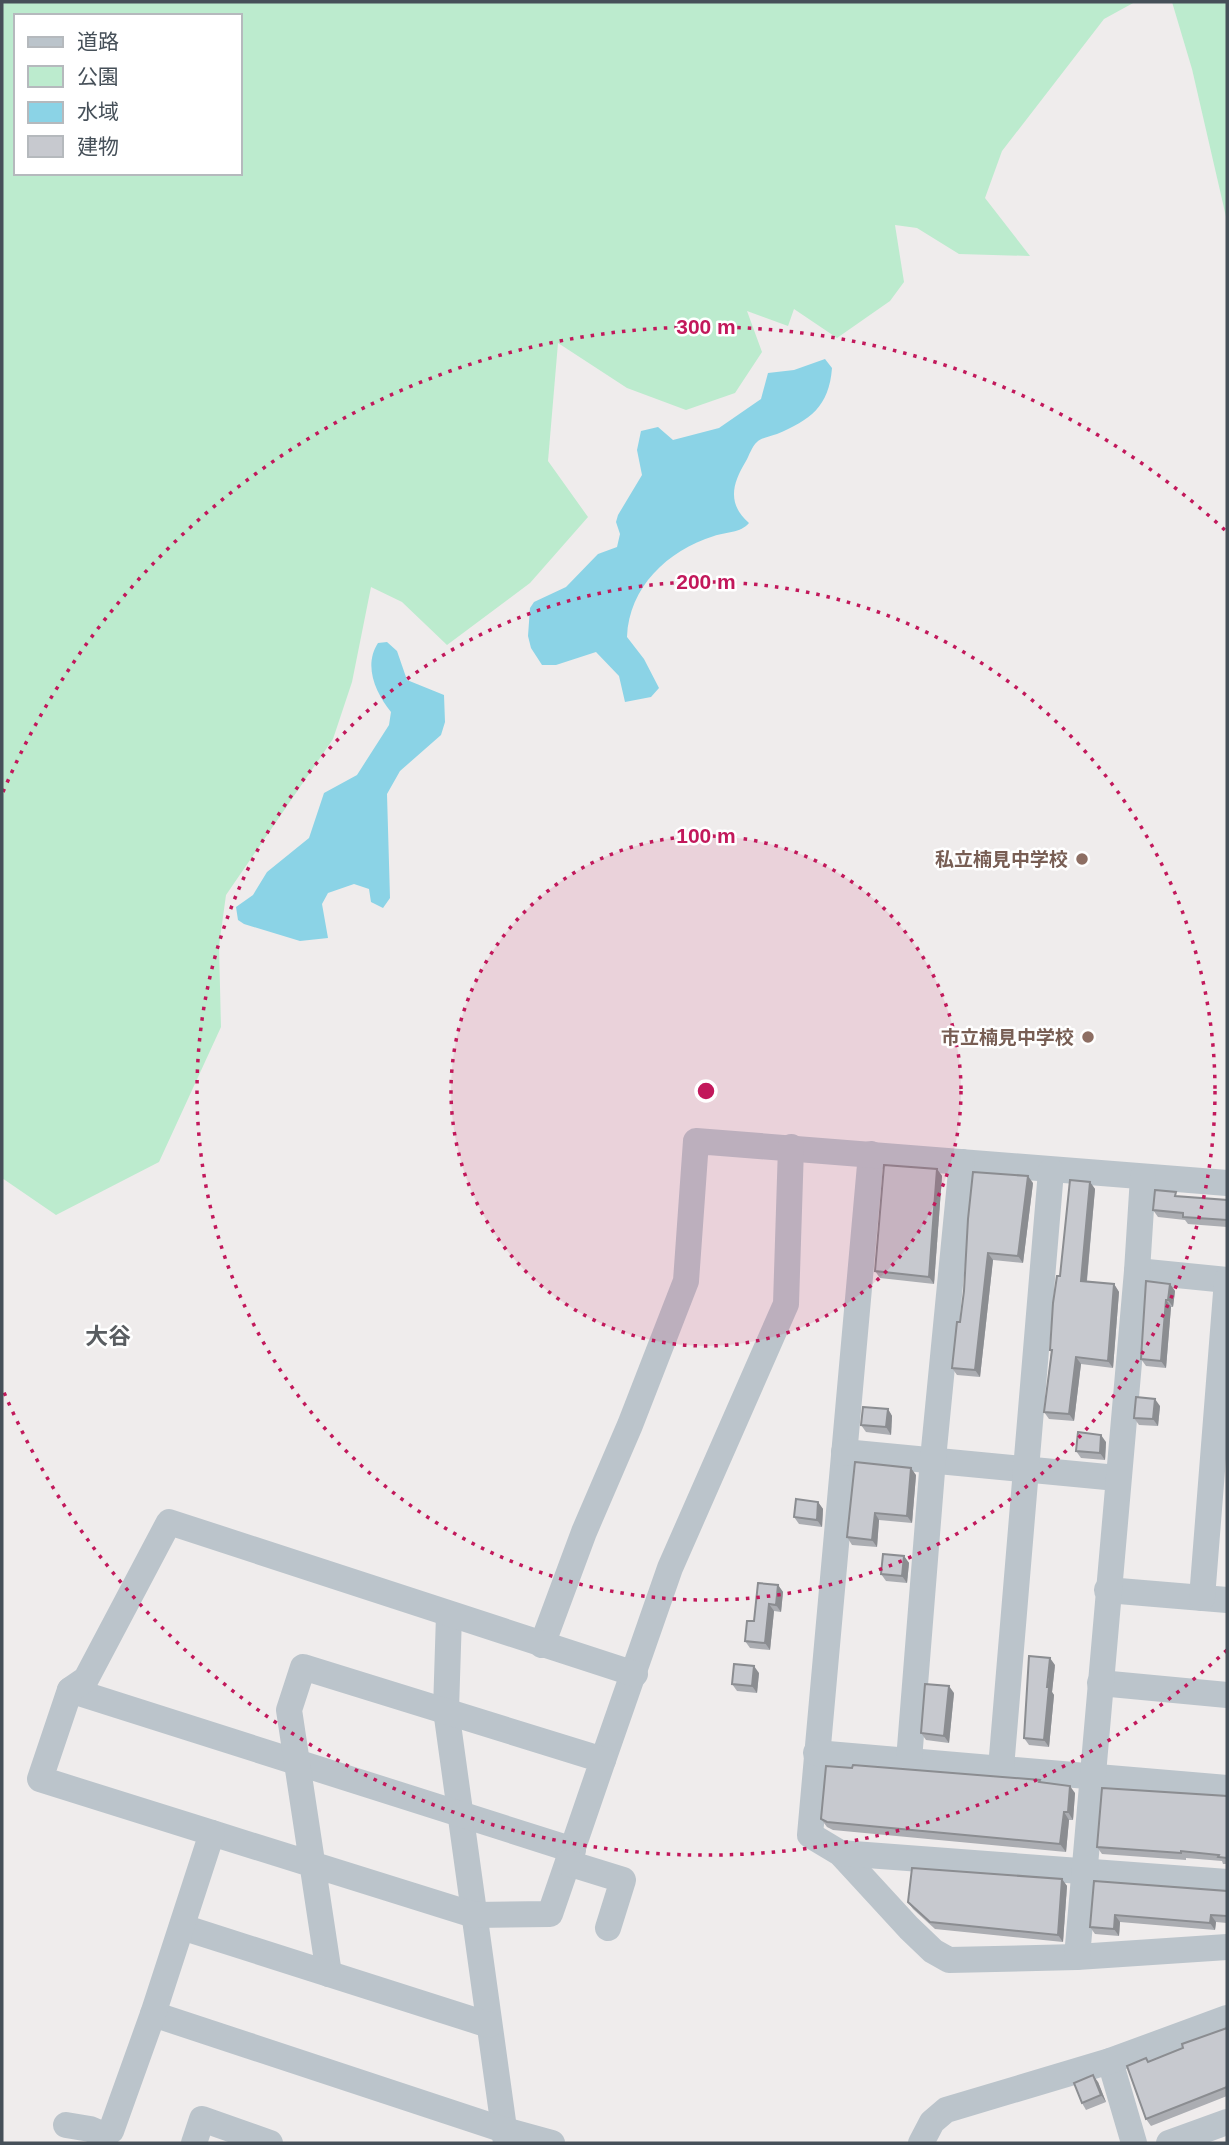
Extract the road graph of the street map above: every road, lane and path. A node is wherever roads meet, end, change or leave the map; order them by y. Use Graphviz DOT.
graph roads {
  1 [pos="792,1147"];
  2 [pos="871,1154"];
  3 [pos="962,1162"];
  4 [pos="1051,1171"];
  5 [pos="1143,1177"];
  6 [pos="1227,1184"];
  7 [pos="1137,1271"];
  8 [pos="1227,1280"];
  9 [pos="844,1452"];
  10 [pos="933,1458"];
  11 [pos="1025,1469"];
  12 [pos="1117,1478"];
  13 [pos="1107,1590"];
  14 [pos="1214,1599"];
  15 [pos="449,1615"];
  16 [pos="542,1645"];
  17 [pos="635,1674"];
  18 [pos="1100,1682"];
  19 [pos="70,1690"];
  20 [pos="1227,1695"];
  21 [pos="446,1710"];
  22 [pos="816,1753"];
  23 [pos="603,1760"];
  24 [pos="909,1760"];
  25 [pos="297,1762"];
  26 [pos="1000,1768"];
  27 [pos="1091,1776"];
  28 [pos="1227,1788"];
  29 [pos="461,1815"];
  30 [pos="212,1833"];
  31 [pos="840,1853"];
  32 [pos="570,1856"];
  33 [pos="313,1865"];
  34 [pos="1083,1871"];
  35 [pos="1227,1882"];
  36 [pos="474,1916"];
  37 [pos="182,1927"];
  38 [pos="608,1928"];
  39 [pos="1227,1947"];
  40 [pos="1077,1957"];
  41 [pos="329,1974"];
  42 [pos="153,2014"];
  43 [pos="1227,2018"];
  44 [pos="489,2025"];
  45 [pos="1110,2061"];
  46 [pos="1227,2122"];
  47 [pos="66,2125"];
  48 [pos="505,2136"];
  49 [pos="194,2143"];
  50 [pos="270,2143"];
  51 [pos="552,2143"];
  52 [pos="921,2143"];
  53 [pos="1134,2143"];
  54 [pos="1169,2143"];
  1 -- 2 [label="street"];
  1 -- 16 [label="street"];
  1 -- 17 [label="street"];
  2 -- 3 [label="street"];
  2 -- 9 [label="street"];
  3 -- 4 [label="street"];
  3 -- 10 [label="street"];
  4 -- 5 [label="street"];
  4 -- 11 [label="street"];
  5 -- 6 [label="street"];
  5 -- 7 [label="street"];
  7 -- 8 [label="street"];
  7 -- 12 [label="street"];
  8 -- 14 [label="street"];
  9 -- 10 [label="street"];
  9 -- 22 [label="street"];
  10 -- 11 [label="street"];
  10 -- 24 [label="street"];
  11 -- 12 [label="street"];
  11 -- 26 [label="street"];
  12 -- 13 [label="street"];
  13 -- 14 [label="street"];
  13 -- 18 [label="street"];
  15 -- 16 [label="street"];
  15 -- 19 [label="street"];
  15 -- 21 [label="street"];
  16 -- 17 [label="street"];
  17 -- 23 [label="street"];
  18 -- 20 [label="street"];
  18 -- 27 [label="street"];
  19 -- 25 [label="street"];
  19 -- 30 [label="street"];
  21 -- 23 [label="street"];
  21 -- 25 [label="street"];
  21 -- 29 [label="street"];
  22 -- 24 [label="street"];
  22 -- 31 [label="street"];
  23 -- 32 [label="street"];
  24 -- 26 [label="street"];
  25 -- 29 [label="street"];
  25 -- 33 [label="street"];
  26 -- 27 [label="street"];
  27 -- 28 [label="street"];
  27 -- 34 [label="street"];
  29 -- 32 [label="street"];
  29 -- 36 [label="street"];
  30 -- 33 [label="street"];
  30 -- 37 [label="street"];
  31 -- 34 [label="street"];
  31 -- 40 [label="street"];
  32 -- 36 [label="street"];
  32 -- 38 [label="street"];
  33 -- 36 [label="street"];
  33 -- 41 [label="street"];
  34 -- 35 [label="street"];
  34 -- 40 [label="street"];
  36 -- 44 [label="street"];
  37 -- 41 [label="street"];
  37 -- 42 [label="street"];
  39 -- 40 [label="street"];
  41 -- 44 [label="street"];
  42 -- 47 [label="street"];
  42 -- 48 [label="street"];
  43 -- 45 [label="street"];
  44 -- 48 [label="street"];
  45 -- 52 [label="street"];
  45 -- 53 [label="street"];
  46 -- 54 [label="street"];
  48 -- 51 [label="street"];
  49 -- 50 [label="street"];
}
